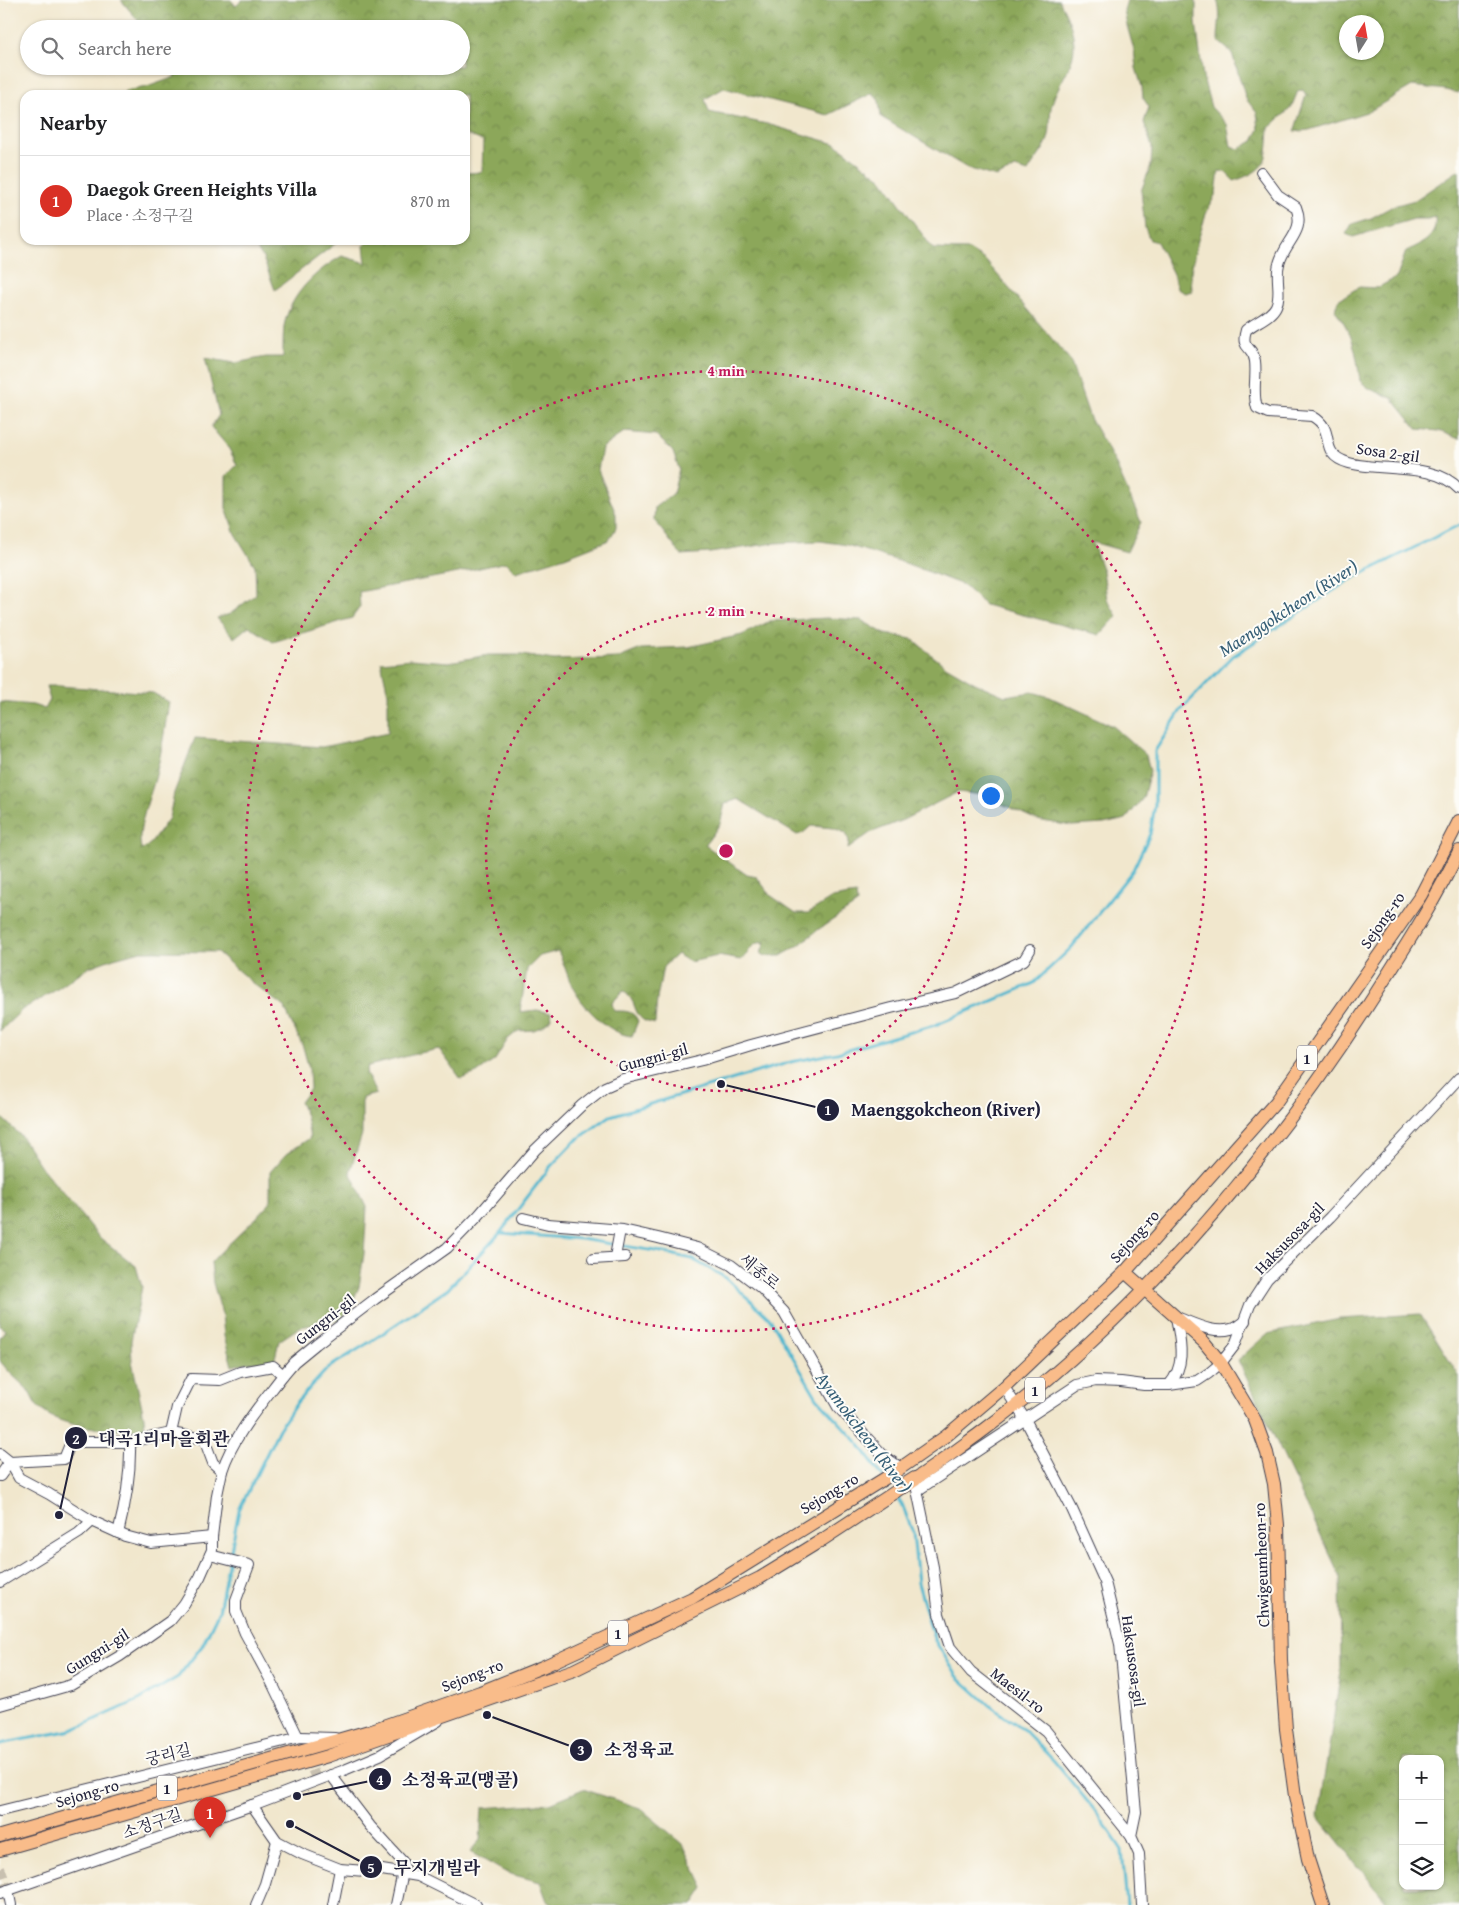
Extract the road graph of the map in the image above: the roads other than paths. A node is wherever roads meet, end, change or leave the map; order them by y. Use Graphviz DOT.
graph roads {
  1 [pos="1261,172"];
  2 [pos="1459,489"];
  3 [pos="1459,821"];
  4 [pos="1459,851"];
  5 [pos="1030,950"];
  6 [pos="1459,1078"];
  7 [pos="523,1218"];
  8 [pos="620,1230"];
  9 [pos="593,1259"];
  10 [pos="1125,1272"];
  11 [pos="1144,1288"];
  12 [pos="1176,1317"];
  13 [pos="1246,1320"];
  14 [pos="1221,1362"];
  15 [pos="284,1375"];
  16 [pos="1169,1385"];
  17 [pos="1004,1387"];
  18 [pos="1017,1406"];
  19 [pos="1025,1418"];
  20 [pos="171,1433"];
  21 [pos="130,1442"];
  22 [pos="0,1454"];
  23 [pos="10,1462"];
  24 [pos="222,1471"];
  25 [pos="897,1471"];
  26 [pos="0,1476"];
  27 [pos="912,1485"];
  28 [pos="92,1521"];
  29 [pos="118,1533"];
  30 [pos="212,1537"];
  31 [pos="210,1554"];
  32 [pos="0,1582"];
  33 [pos="0,1705"];
  34 [pos="453,1713"];
  35 [pos="298,1737"];
  36 [pos="344,1738"];
  37 [pos="331,1775"];
  38 [pos="252,1805"];
  39 [pos="0,1811"];
  40 [pos="4,1835"];
  41 [pos="1131,1836"];
  42 [pos="277,1841"];
  43 [pos="6,1848"];
  44 [pos="340,1869"];
  45 [pos="402,1874"];
  46 [pos="4,1892"];
  47 [pos="11,1905"];
  48 [pos="256,1905"];
  49 [pos="334,1905"];
  50 [pos="396,1905"];
  51 [pos="476,1905"];
  52 [pos="1142,1905"];
  53 [pos="1323,1905"];
  1 -- 2 [label="street, Sosa 2-gil"];
  3 -- 10 [label="main road, Sejong-ro / 1"];
  4 -- 11 [label="main road, Sejong-ro / 1"];
  5 -- 15 [label="street, Gungni-gil"];
  6 -- 13 [label="street, Haksusosa-gil"];
  7 -- 8 [label="street, 세종로"];
  8 -- 9 [label="street"];
  8 -- 25 [label="street, 세종로"];
  10 -- 11 [label="main road, Chwigeumheon-ro"];
  10 -- 17 [label="main road, Sejong-ro / 1"];
  11 -- 12 [label="main road, Chwigeumheon-ro"];
  11 -- 18 [label="main road, Sejong-ro / 1"];
  12 -- 13 [label="street"];
  12 -- 14 [label="main road, Chwigeumheon-ro"];
  12 -- 16 [label="street"];
  13 -- 14 [label="street, Haksusosa-gil"];
  14 -- 16 [label="street, Haksusosa-gil"];
  14 -- 53 [label="main road, Chwigeumheon-ro"];
  15 -- 20 [label="street"];
  15 -- 24 [label="street, Gungni-gil"];
  16 -- 19 [label="street, Haksusosa-gil"];
  17 -- 18 [label="street, Haksusosa-gil"];
  17 -- 25 [label="main road, Sejong-ro / 1"];
  18 -- 19 [label="street, Haksusosa-gil"];
  18 -- 27 [label="main road, Sejong-ro / 1"];
  19 -- 27 [label="street"];
  19 -- 41 [label="street, Haksusosa-gil"];
  20 -- 21 [label="street"];
  20 -- 24 [label="street"];
  21 -- 23 [label="street"];
  21 -- 29 [label="street"];
  22 -- 23 [label="street"];
  23 -- 26 [label="street"];
  23 -- 28 [label="street"];
  24 -- 30 [label="street, Gungni-gil"];
  25 -- 36 [label="main road, Sejong-ro / 1"];
  27 -- 34 [label="main road, Sejong-ro / 1"];
  27 -- 41 [label="street, Maesil-ro"];
  28 -- 29 [label="street"];
  28 -- 32 [label="street"];
  29 -- 30 [label="street"];
  30 -- 31 [label="street, Gungni-gil"];
  31 -- 33 [label="street, Gungni-gil"];
  31 -- 35 [label="street"];
  34 -- 37 [label="street, 소정구길"];
  34 -- 43 [label="main road, Sejong-ro / 1"];
  35 -- 36 [label="street, 궁리길"];
  35 -- 39 [label="street, 궁리길"];
  36 -- 40 [label="main road, Sejong-ro / 1"];
  37 -- 38 [label="street, 소정구길"];
  37 -- 45 [label="street"];
  38 -- 42 [label="street"];
  38 -- 46 [label="street, 소정구길"];
  41 -- 52 [label="street, Maesil-ro"];
  42 -- 44 [label="street"];
  42 -- 48 [label="street"];
  44 -- 45 [label="street"];
  44 -- 49 [label="street"];
  45 -- 50 [label="street"];
  45 -- 51 [label="street"];
  46 -- 47 [label="street"];
}
